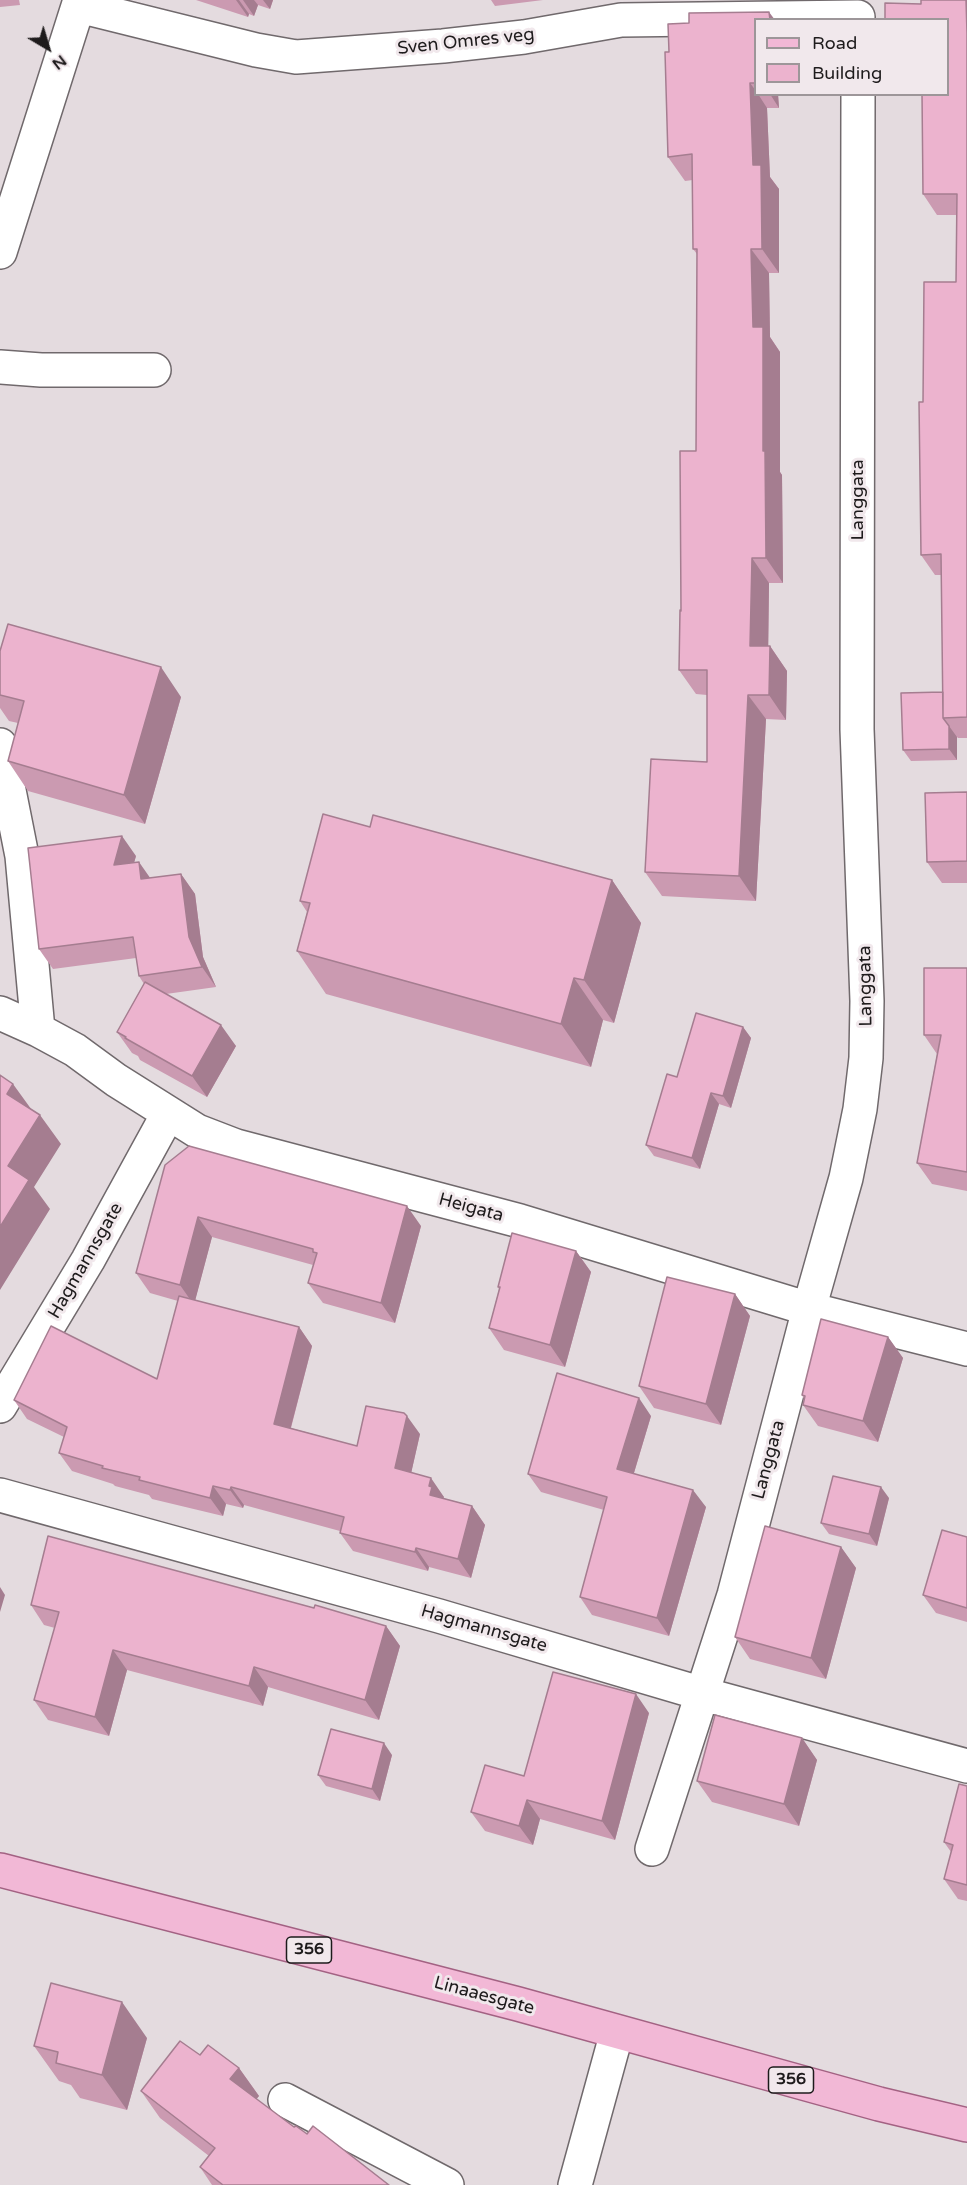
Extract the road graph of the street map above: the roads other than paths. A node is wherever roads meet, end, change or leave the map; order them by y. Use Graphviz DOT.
graph roads {
  1 [pos="79,3"];
  2 [pos="858,12"];
  3 [pos="858,96"];
  4 [pos="0,252"];
  5 [pos="0,367"];
  6 [pos="154,370"];
  7 [pos="0,745"];
  8 [pos="0,1013"];
  9 [pos="38,1030"];
  10 [pos="168,1114"];
  11 [pos="809,1309"];
  12 [pos="967,1349"];
  13 [pos="0,1406"];
  14 [pos="0,1495"];
  15 [pos="703,1694"];
  16 [pos="967,1766"];
  17 [pos="652,1849"];
  18 [pos="0,1870"];
  19 [pos="617,2032"];
  20 [pos="285,2100"];
  21 [pos="967,2125"];
  22 [pos="447,2185"];
  23 [pos="575,2185"];
  1 -- 2 [label="street, Sven Omres veg"];
  1 -- 4 [label="street"];
  3 -- 11 [label="street, Langgata"];
  5 -- 6 [label="street"];
  7 -- 9 [label="street"];
  8 -- 9 [label="street, Heigata"];
  9 -- 10 [label="street, Heigata"];
  10 -- 11 [label="street, Heigata"];
  10 -- 13 [label="street, Hagmannsgate"];
  11 -- 12 [label="street, Heigata"];
  11 -- 15 [label="street, Langgata"];
  14 -- 15 [label="street, Hagmannsgate"];
  15 -- 16 [label="street, Hagmannsgate"];
  15 -- 17 [label="street, Langgata"];
  18 -- 19 [label="main road, Linaaesgate / 356"];
  19 -- 21 [label="main road, Linaaesgate / 356"];
  19 -- 23 [label="street"];
  20 -- 22 [label="street"];
}
